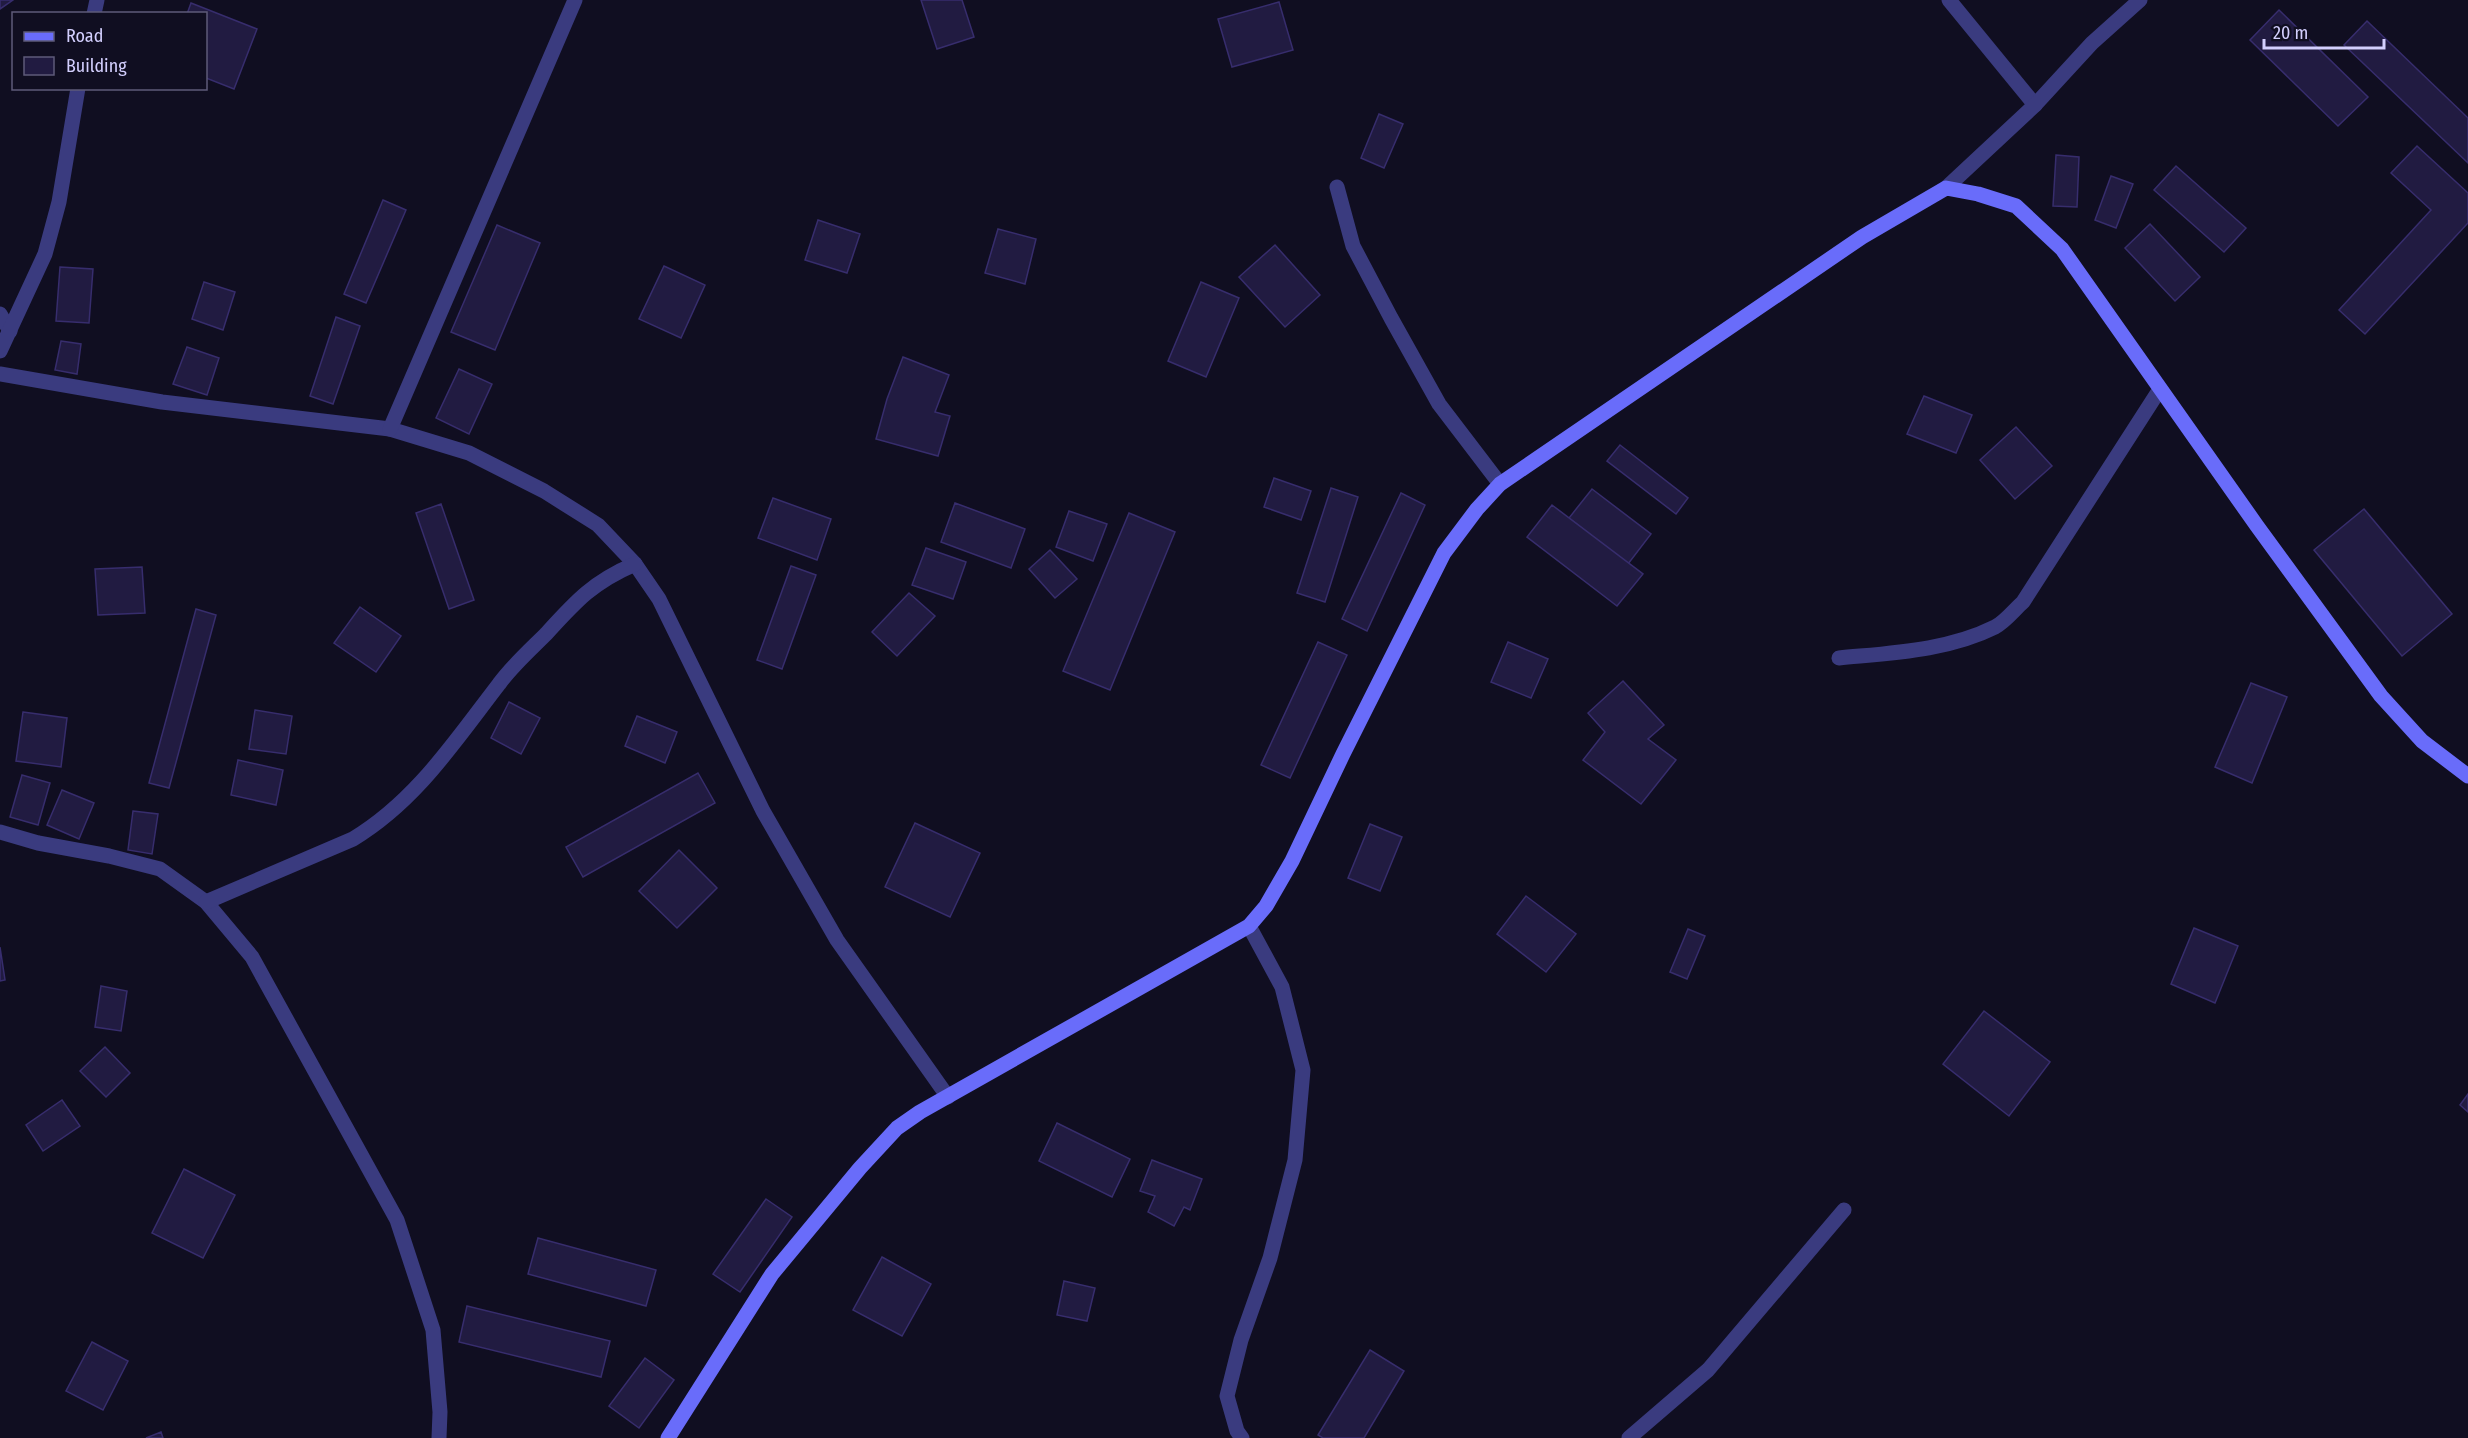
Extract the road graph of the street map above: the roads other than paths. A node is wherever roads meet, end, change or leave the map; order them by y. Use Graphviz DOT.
graph roads {
  1 [pos="575,0"];
  2 [pos="1949,0"];
  3 [pos="2140,0"];
  4 [pos="78,90"];
  5 [pos="2035,105"];
  6 [pos="1337,187"];
  7 [pos="1946,188"];
  8 [pos="0,314"];
  9 [pos="9,331"];
  10 [pos="0,351"];
  11 [pos="0,374"];
  12 [pos="2160,389"];
  13 [pos="390,429"];
  14 [pos="1500,484"];
  15 [pos="635,564"];
  16 [pos="1839,658"];
  17 [pos="2468,776"];
  18 [pos="0,832"];
  19 [pos="206,902"];
  20 [pos="1249,926"];
  21 [pos="948,1097"];
  22 [pos="1844,1210"];
  23 [pos="439,1438"];
  24 [pos="668,1438"];
  25 [pos="1242,1438"];
  26 [pos="1629,1438"];
  1 -- 13 [label="street"];
  2 -- 5 [label="street"];
  3 -- 5 [label="street"];
  4 -- 9 [label="street"];
  5 -- 7 [label="street"];
  6 -- 14 [label="street"];
  7 -- 12 [label="street"];
  7 -- 14 [label="street"];
  8 -- 9 [label="street"];
  9 -- 10 [label="street"];
  11 -- 13 [label="street"];
  12 -- 16 [label="street"];
  12 -- 17 [label="street"];
  13 -- 15 [label="street"];
  14 -- 20 [label="street"];
  15 -- 19 [label="street"];
  15 -- 21 [label="street"];
  18 -- 19 [label="street"];
  19 -- 23 [label="street"];
  20 -- 21 [label="street"];
  20 -- 25 [label="street"];
  21 -- 24 [label="street"];
  22 -- 26 [label="street"];
}
